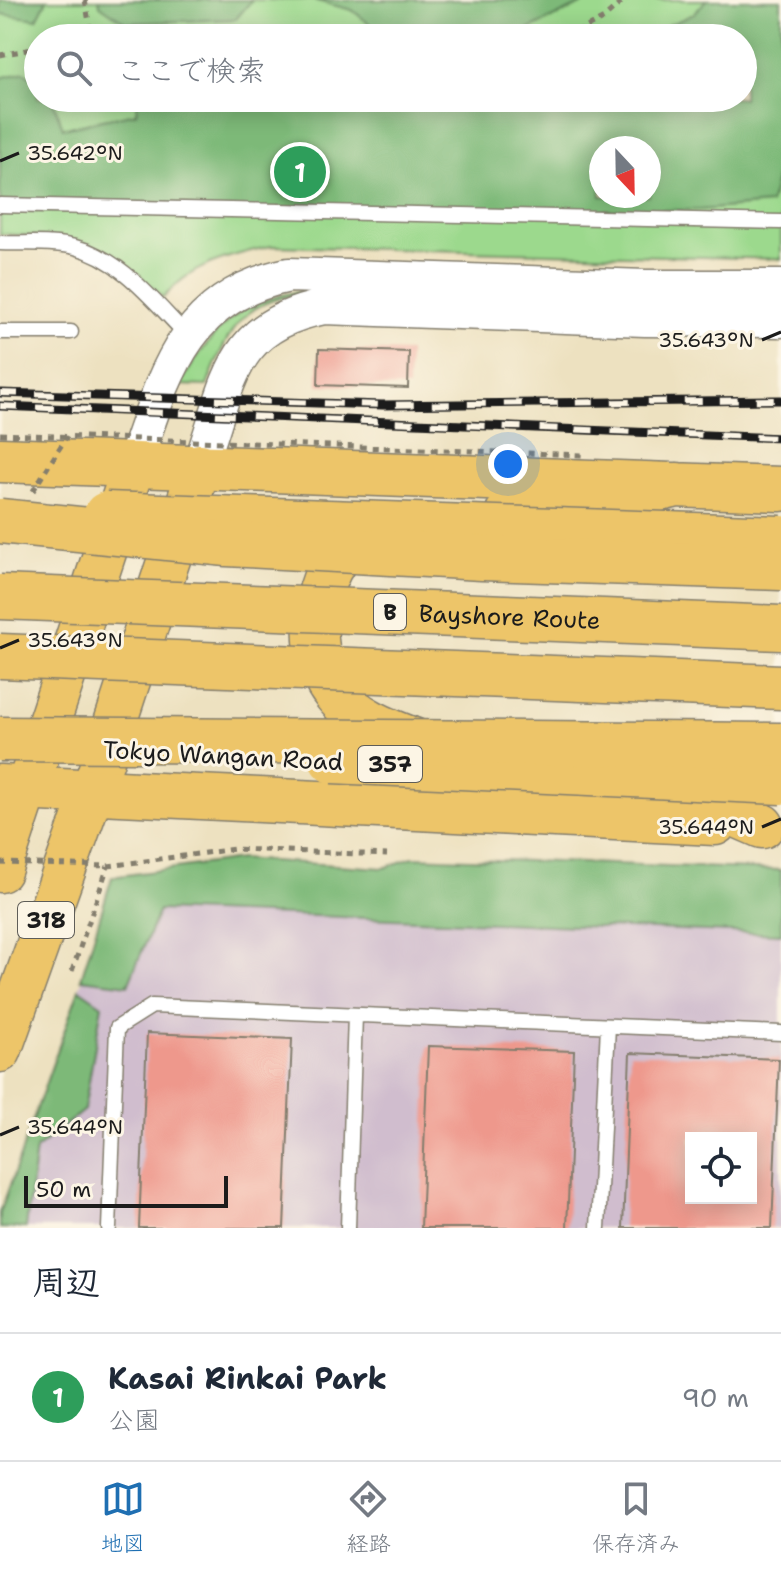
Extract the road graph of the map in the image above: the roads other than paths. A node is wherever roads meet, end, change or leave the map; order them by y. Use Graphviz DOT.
graph roads {
  1 [pos="0,205"];
  2 [pos="781,222"];
  3 [pos="0,243"];
  4 [pos="781,287"];
  5 [pos="781,320"];
  6 [pos="0,332"];
  7 [pos="71,332"];
  8 [pos="187,335"];
  9 [pos="0,460"];
  10 [pos="134,464"];
  11 [pos="200,465"];
  12 [pos="677,485"];
  13 [pos="781,489"];
  14 [pos="0,510"];
  15 [pos="0,521"];
  16 [pos="781,538"];
  17 [pos="781,568"];
  18 [pos="0,597"];
  19 [pos="781,628"];
  20 [pos="0,656"];
  21 [pos="781,687"];
  22 [pos="0,742"];
  23 [pos="781,745"];
  24 [pos="781,782"];
  25 [pos="15,787"];
  26 [pos="93,790"];
  27 [pos="772,826"];
  28 [pos="0,871"];
  29 [pos="355,1015"];
  30 [pos="608,1026"];
  31 [pos="781,1033"];
  32 [pos="0,1051"];
  33 [pos="109,1228"];
  34 [pos="348,1228"];
  35 [pos="598,1228"];
  1 -- 2 [label="lane"];
  3 -- 8 [label="lane"];
  4 -- 8 [label="street"];
  5 -- 11 [label="street"];
  6 -- 7 [label="lane"];
  8 -- 10 [label="street"];
  9 -- 10 [label="highway"];
  10 -- 11 [label="highway"];
  10 -- 25 [label="main road, 318"];
  11 -- 12 [label="highway"];
  11 -- 26 [label="main road, 318"];
  12 -- 13 [label="highway"];
  12 -- 27 [label="highway"];
  14 -- 16 [label="highway, bridge"];
  15 -- 17 [label="highway, bridge"];
  18 -- 19 [label="highway, Bayshore Route / B, bridge"];
  20 -- 21 [label="highway, bridge"];
  22 -- 23 [label="highway, bridge"];
  22 -- 24 [label="highway, Tokyo Wangan Road / 357, bridge"];
  25 -- 26 [label="highway"];
  25 -- 28 [label="main road, 318"];
  26 -- 27 [label="highway"];
  26 -- 32 [label="main road, 318"];
  29 -- 30 [label="lane"];
  29 -- 33 [label="lane"];
  29 -- 34 [label="lane"];
  30 -- 31 [label="lane"];
  30 -- 35 [label="lane"];
}
